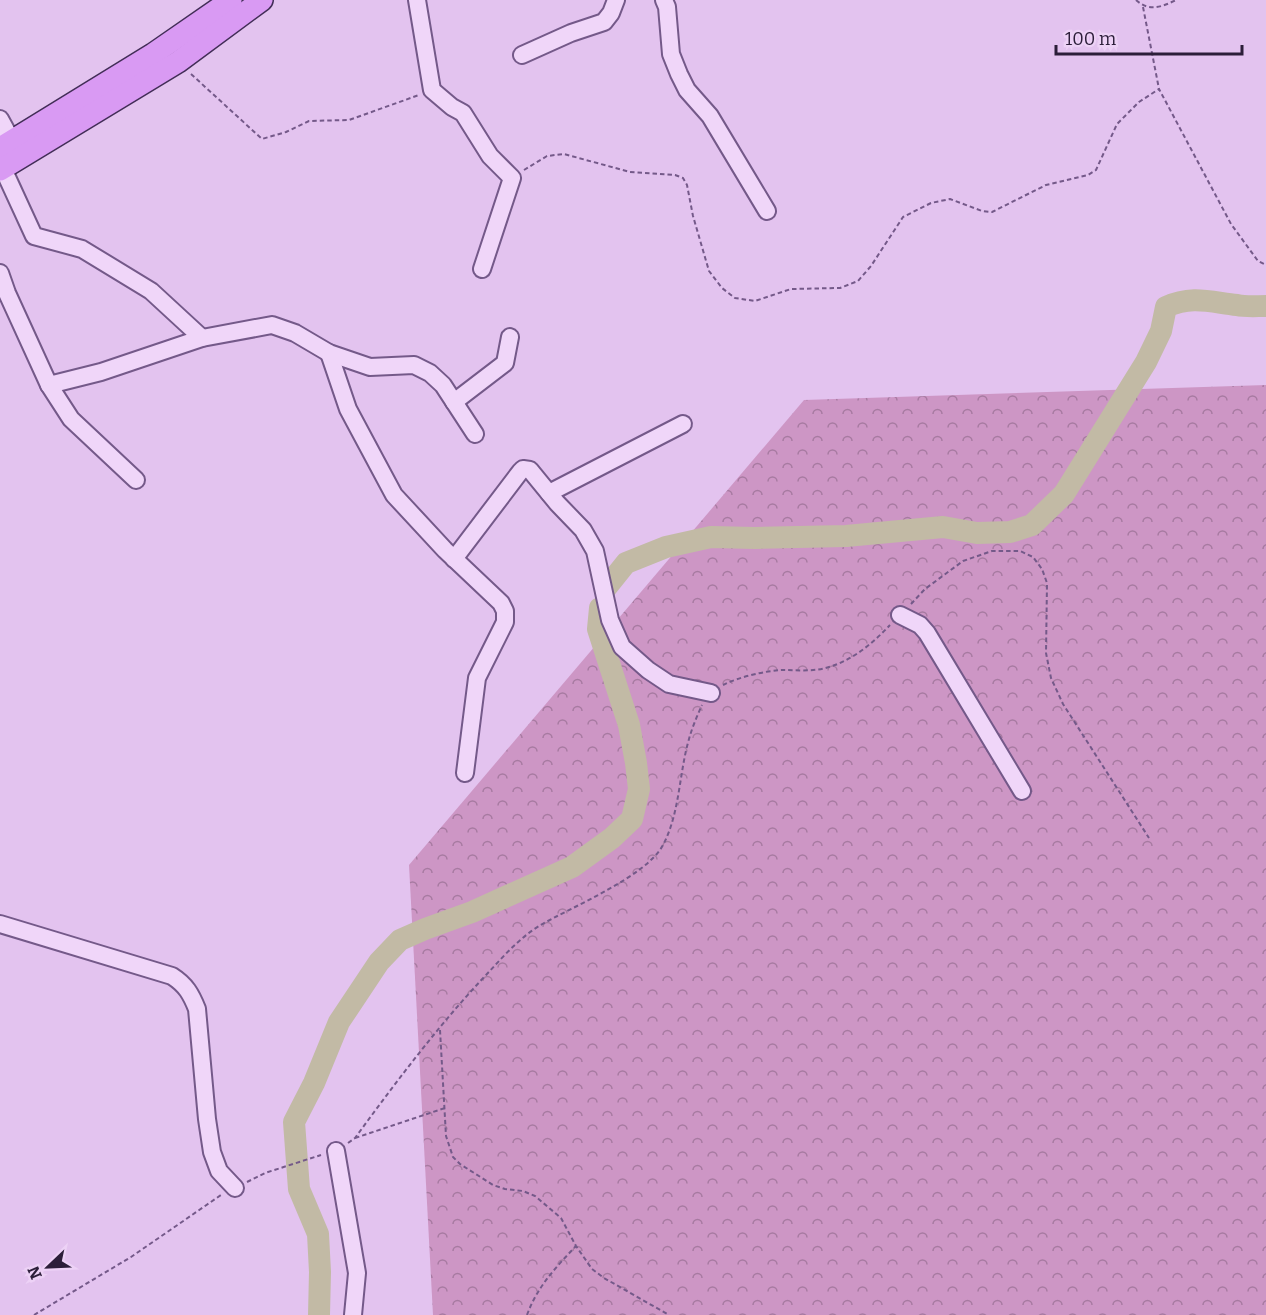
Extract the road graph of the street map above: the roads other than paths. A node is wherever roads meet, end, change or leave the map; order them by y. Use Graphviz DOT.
graph roads {
  1 [pos="231,0"];
  2 [pos="262,0"];
  3 [pos="417,0"];
  4 [pos="616,0"];
  5 [pos="664,0"];
  6 [pos="522,55"];
  7 [pos="0,119"];
  8 [pos="3,158"];
  9 [pos="767,211"];
  10 [pos="483,269"];
  11 [pos="0,273"];
  12 [pos="202,338"];
  13 [pos="510,338"];
  14 [pos="329,353"];
  15 [pos="49,385"];
  16 [pos="454,402"];
  17 [pos="682,424"];
  18 [pos="476,434"];
  19 [pos="136,480"];
  20 [pos="549,493"];
  21 [pos="454,559"];
  22 [pos="900,615"];
  23 [pos="711,693"];
  24 [pos="465,773"];
  25 [pos="1022,791"];
  26 [pos="0,924"];
  27 [pos="336,1151"];
  28 [pos="235,1188"];
  29 [pos="353,1315"];
  1 -- 8 [label="main road"];
  2 -- 8 [label="main road"];
  3 -- 10 [label="street"];
  4 -- 6 [label="street"];
  5 -- 9 [label="street"];
  7 -- 8 [label="street"];
  8 -- 12 [label="street"];
  11 -- 15 [label="street"];
  12 -- 14 [label="street"];
  12 -- 15 [label="street"];
  13 -- 16 [label="street"];
  14 -- 16 [label="street"];
  14 -- 21 [label="street"];
  15 -- 19 [label="street"];
  16 -- 18 [label="street"];
  17 -- 20 [label="street"];
  20 -- 21 [label="street"];
  20 -- 23 [label="street"];
  21 -- 24 [label="street"];
  22 -- 25 [label="street"];
  26 -- 28 [label="street"];
  27 -- 29 [label="street"];
}
